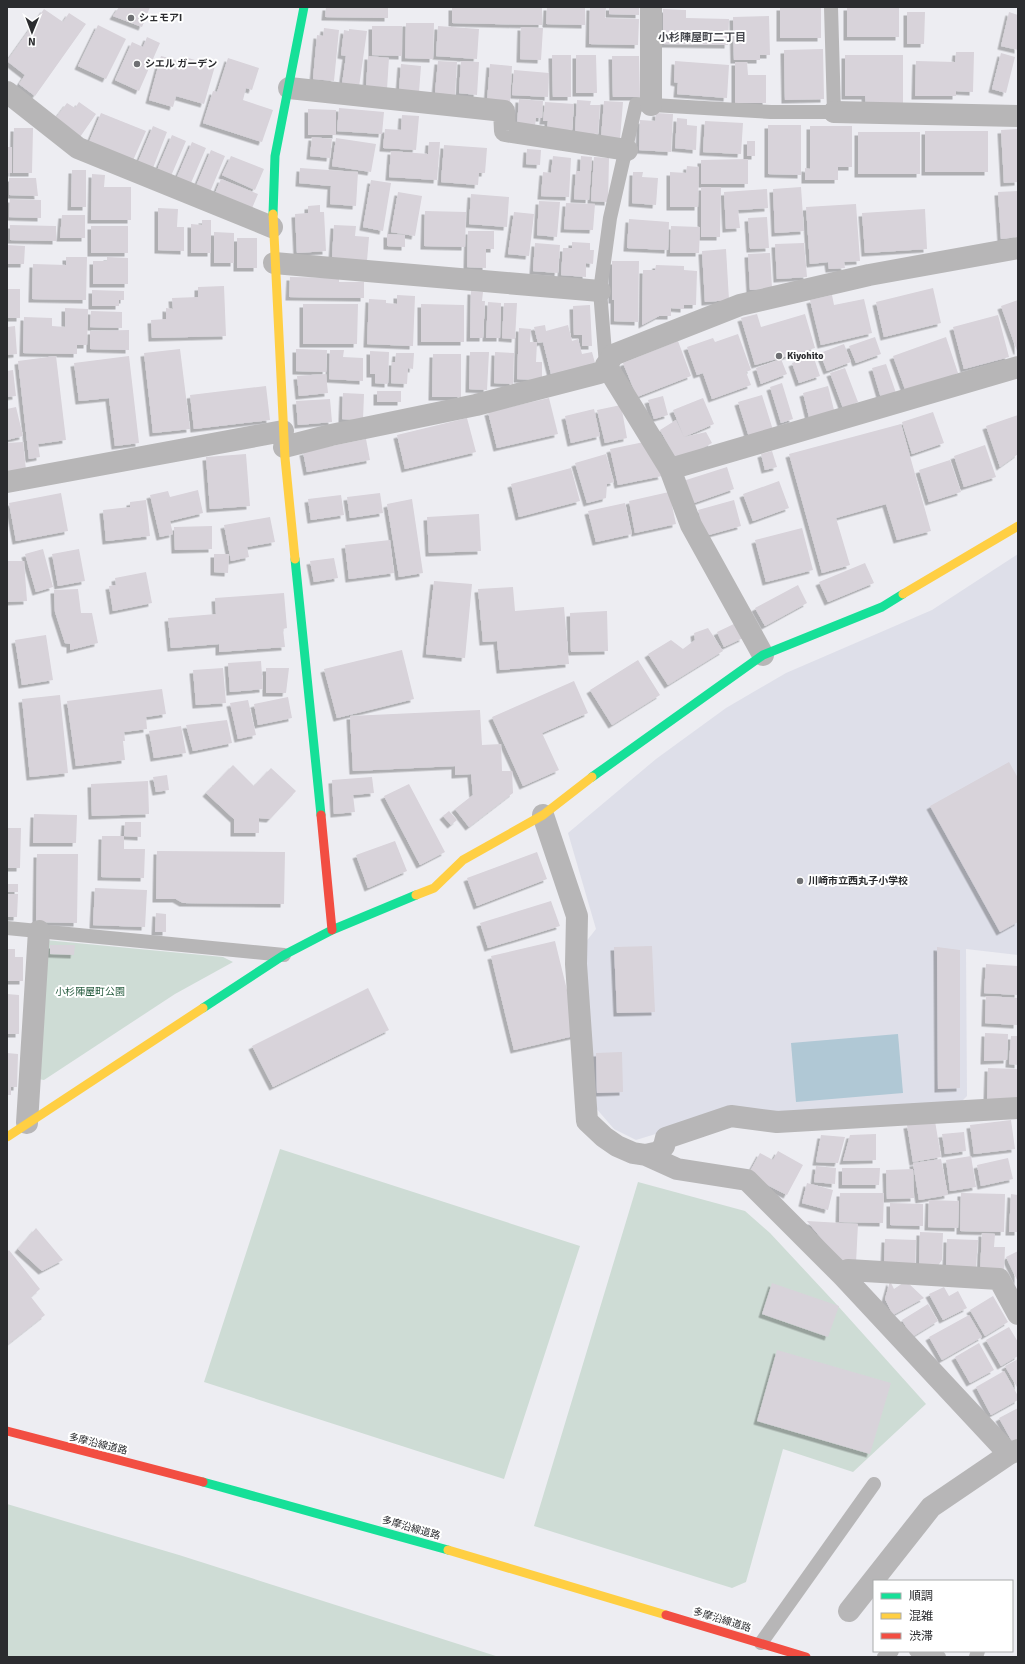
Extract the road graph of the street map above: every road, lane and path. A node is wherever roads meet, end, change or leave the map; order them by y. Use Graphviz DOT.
graph roads {
  1 [pos="304,7"];
  2 [pos="650,7"];
  3 [pos="831,7"];
  4 [pos="289,88"];
  5 [pos="7,92"];
  6 [pos="651,105"];
  7 [pos="834,112"];
  8 [pos="1018,116"];
  9 [pos="627,150"];
  10 [pos="272,227"];
  11 [pos="1018,248"];
  12 [pos="274,263"];
  13 [pos="600,291"];
  14 [pos="606,365"];
  15 [pos="1018,366"];
  16 [pos="284,439"];
  17 [pos="670,469"];
  18 [pos="7,482"];
  19 [pos="1018,526"];
  20 [pos="763,655"];
  21 [pos="543,815"];
  22 [pos="7,928"];
  23 [pos="332,930"];
  24 [pos="39,931"];
  25 [pos="284,955"];
  26 [pos="1018,1108"];
  27 [pos="28,1123"];
  28 [pos="7,1137"];
  29 [pos="646,1155"];
  30 [pos="843,1276"];
  31 [pos="1018,1314"];
  32 [pos="7,1431"];
  33 [pos="1014,1452"];
  34 [pos="874,1484"];
  35 [pos="848,1611"];
  36 [pos="761,1643"];
  37 [pos="920,1652"];
  38 [pos="806,1657"];
  39 [pos="939,1657"];
  1 -- 4 [label="street"];
  2 -- 6 [label="street"];
  3 -- 7 [label="lane"];
  4 -- 9 [label="street"];
  4 -- 10 [label="street"];
  5 -- 10 [label="street"];
  6 -- 7 [label="lane"];
  6 -- 9 [label="lane"];
  7 -- 8 [label="street"];
  9 -- 13 [label="lane"];
  10 -- 12 [label="street"];
  11 -- 14 [label="street"];
  12 -- 13 [label="street"];
  12 -- 16 [label="street"];
  13 -- 14 [label="lane"];
  14 -- 16 [label="street"];
  14 -- 17 [label="street"];
  15 -- 17 [label="street"];
  16 -- 18 [label="street"];
  16 -- 23 [label="street"];
  17 -- 20 [label="street"];
  19 -- 20 [label="street"];
  20 -- 21 [label="street"];
  21 -- 23 [label="street"];
  21 -- 29 [label="street"];
  22 -- 24 [label="lane"];
  23 -- 25 [label="street"];
  24 -- 25 [label="lane"];
  24 -- 27 [label="street"];
  25 -- 27 [label="street"];
  26 -- 29 [label="street"];
  27 -- 28 [label="street"];
  29 -- 30 [label="street"];
  30 -- 31 [label="street"];
  30 -- 33 [label="street"];
  32 -- 36 [label="street, 多摩沿線道路"];
  33 -- 35 [label="street"];
  34 -- 36 [label="lane"];
  36 -- 38 [label="street, 多摩沿線道路"];
  37 -- 39 [label="lane"];
}
